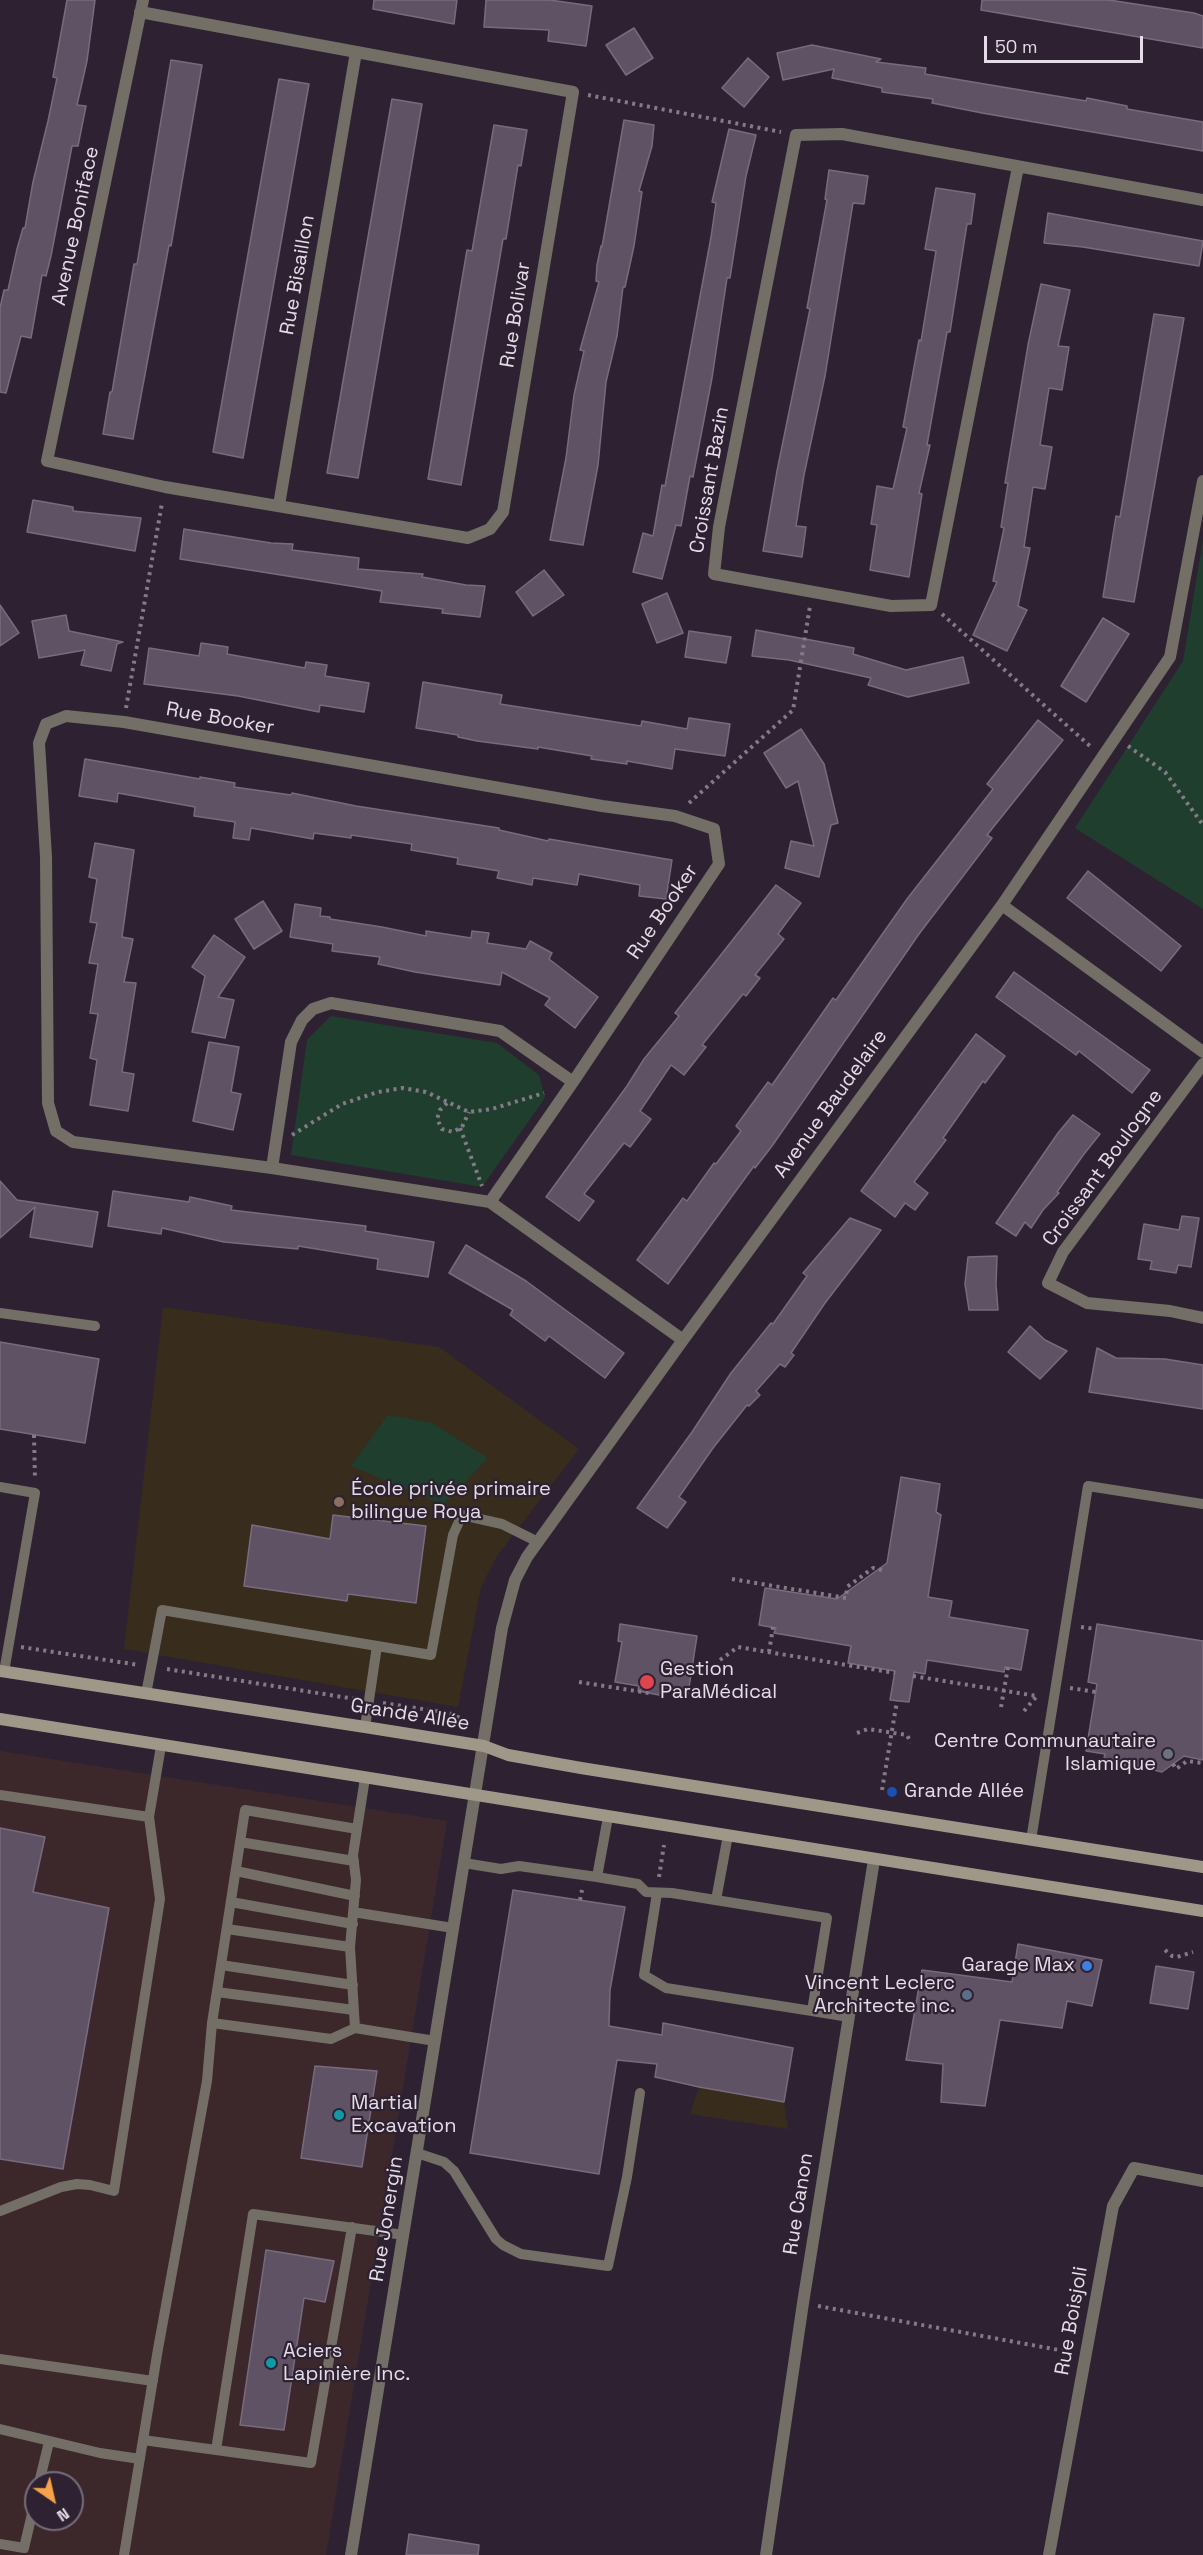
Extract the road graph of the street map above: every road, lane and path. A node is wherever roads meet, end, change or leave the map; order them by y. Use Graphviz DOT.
graph roads {
  1 [pos="141,6"];
  2 [pos="356,52"];
  3 [pos="573,92"];
  4 [pos="796,135"];
  5 [pos="1018,167"];
  6 [pos="1203,200"];
  7 [pos="47,461"];
  8 [pos="1203,481"];
  9 [pos="165,487"];
  10 [pos="279,504"];
  11 [pos="813,592"];
  12 [pos="931,605"];
  13 [pos="124,722"];
  14 [pos="1140,755"];
  15 [pos="1102,758"];
  16 [pos="675,816"];
  17 [pos="1203,825"];
  18 [pos="1002,905"];
  19 [pos="1203,1052"];
  20 [pos="1203,1064"];
  21 [pos="573,1082"];
  22 [pos="447,1103"];
  23 [pos="469,1112"];
  24 [pos="460,1128"];
  25 [pos="275,1145"];
  26 [pos="272,1168"];
  27 [pos="490,1202"];
  28 [pos="0,1313"];
  29 [pos="1203,1318"];
  30 [pos="95,1326"];
  31 [pos="683,1340"];
  32 [pos="34,1435"];
  33 [pos="0,1487"];
  34 [pos="35,1493"];
  35 [pos="1203,1504"];
  36 [pos="538,1542"];
  37 [pos="886,1571"];
  38 [pos="732,1579"];
  39 [pos="773,1627"];
  40 [pos="1087,1628"];
  41 [pos="1096,1629"];
  42 [pos="17,1646"];
  43 [pos="377,1646"];
  44 [pos="769,1652"];
  45 [pos="720,1660"];
  46 [pos="137,1665"];
  47 [pos="1008,1667"];
  48 [pos="165,1669"];
  49 [pos="2,1671"];
  50 [pos="895,1673"];
  51 [pos="913,1676"];
  52 [pos="579,1682"];
  53 [pos="1065,1687"];
  54 [pos="1004,1691"];
  55 [pos="1096,1692"];
  56 [pos="649,1693"];
  57 [pos="146,1694"];
  58 [pos="353,1698"];
  59 [pos="897,1701"];
  60 [pos="381,1702"];
  61 [pos="1001,1707"];
  62 [pos="1024,1712"];
  63 [pos="460,1718"];
  64 [pos="0,1719"];
  65 [pos="365,1727"];
  66 [pos="857,1733"];
  67 [pos="892,1733"];
  68 [pos="911,1743"];
  69 [pos="161,1746"];
  70 [pos="484,1746"];
  71 [pos="1203,1763"];
  72 [pos="1173,1764"];
  73 [pos="365,1778"];
  74 [pos="882,1791"];
  75 [pos="0,1795"];
  76 [pos="475,1796"];
  77 [pos="148,1817"];
  78 [pos="608,1817"];
  79 [pos="357,1829"];
  80 [pos="728,1835"];
  81 [pos="1031,1840"];
  82 [pos="240,1842"];
  83 [pos="664,1845"];
  84 [pos="874,1860"];
  85 [pos="354,1861"];
  86 [pos="464,1863"];
  87 [pos="661,1865"];
  88 [pos="1203,1867"];
  89 [pos="236,1871"];
  90 [pos="597,1877"];
  91 [pos="657,1893"];
  92 [pos="355,1896"];
  93 [pos="716,1900"];
  94 [pos="231,1902"];
  95 [pos="1203,1911"];
  96 [pos="353,1912"];
  97 [pos="353,1924"];
  98 [pos="453,1928"];
  99 [pos="227,1929"];
  100 [pos="350,1947"];
  101 [pos="1165,1950"];
  102 [pos="1193,1952"];
  103 [pos="1177,1957"];
  104 [pos="1176,1964"];
  105 [pos="221,1965"];
  106 [pos="353,1985"];
  107 [pos="217,1992"];
  108 [pos="354,2010"];
  109 [pos="812,2011"];
  110 [pos="849,2018"];
  111 [pos="212,2023"];
  112 [pos="356,2028"];
  113 [pos="435,2041"];
  114 [pos="640,2093"];
  115 [pos="417,2153"];
  116 [pos="1203,2181"];
  117 [pos="0,2211"];
  118 [pos="352,2227"];
  119 [pos="404,2235"];
  120 [pos="802,2303"];
  121 [pos="1086,2354"];
  122 [pos="0,2359"];
  123 [pos="153,2381"];
  124 [pos="0,2429"];
  125 [pos="143,2440"];
  126 [pos="49,2442"];
  127 [pos="216,2450"];
  128 [pos="140,2459"];
  129 [pos="42,2471"];
  130 [pos="28,2531"];
  131 [pos="0,2544"];
  132 [pos="124,2555"];
  133 [pos="351,2555"];
  134 [pos="766,2555"];
  135 [pos="1049,2555"];
  1 -- 2 [label="street"];
  1 -- 7 [label="street, Avenue Boniface"];
  2 -- 3 [label="street"];
  2 -- 10 [label="street, Rue Bisaillon"];
  3 -- 4 [label="path"];
  3 -- 10 [label="street, Rue Bolivar"];
  4 -- 5 [label="street"];
  4 -- 11 [label="street, Croissant Bazin"];
  5 -- 6 [label="street"];
  5 -- 12 [label="street"];
  7 -- 9 [label="street, Rue Bolivar"];
  8 -- 15 [label="street, Avenue Baudelaire"];
  9 -- 10 [label="street, Rue Bolivar"];
  9 -- 13 [label="path"];
  11 -- 12 [label="street, Croissant Bazin"];
  11 -- 16 [label="path"];
  12 -- 15 [label="path"];
  13 -- 16 [label="street, Rue Booker"];
  13 -- 26 [label="street, Rue Booker"];
  14 -- 17 [label="path"];
  15 -- 18 [label="street, Avenue Baudelaire"];
  16 -- 21 [label="street, Rue Booker"];
  18 -- 19 [label="street"];
  18 -- 31 [label="street, Avenue Baudelaire"];
  20 -- 29 [label="street, Croissant Boulogne"];
  21 -- 23 [label="path"];
  21 -- 25 [label="street"];
  21 -- 27 [label="street, Rue Booker"];
  22 -- 23 [label="path"];
  22 -- 24 [label="path"];
  22 -- 25 [label="path"];
  23 -- 24 [label="path"];
  24 -- 27 [label="path"];
  25 -- 26 [label="street"];
  26 -- 27 [label="street, Rue Booker"];
  27 -- 31 [label="street, Rue Booker"];
  28 -- 30 [label="lane"];
  31 -- 36 [label="street, Avenue Baudelaire"];
  32 -- 34 [label="path"];
  33 -- 34 [label="lane"];
  34 -- 49 [label="lane"];
  35 -- 81 [label="lane"];
  36 -- 43 [label="lane"];
  36 -- 70 [label="street, Avenue Baudelaire"];
  37 -- 38 [label="path"];
  39 -- 44 [label="path"];
  40 -- 41 [label="path"];
  42 -- 46 [label="path"];
  43 -- 57 [label="lane"];
  43 -- 65 [label="lane"];
  44 -- 45 [label="path"];
  44 -- 50 [label="path"];
  47 -- 54 [label="path"];
  48 -- 58 [label="path, Grande Allée"];
  49 -- 57 [label="main road, Grande Allée"];
  51 -- 54 [label="path"];
  52 -- 56 [label="path"];
  53 -- 55 [label="path"];
  54 -- 61 [label="path"];
  54 -- 62 [label="path"];
  57 -- 65 [label="main road, Grande Allée"];
  59 -- 67 [label="path"];
  60 -- 63 [label="path, Grande Allée"];
  64 -- 69 [label="main road"];
  65 -- 70 [label="main road, Grande Allée"];
  66 -- 67 [label="path"];
  67 -- 68 [label="path"];
  67 -- 74 [label="path"];
  69 -- 73 [label="main road"];
  69 -- 77 [label="lane"];
  70 -- 76 [label="street, Rue Jonergin"];
  70 -- 81 [label="main road, Grande Allée"];
  71 -- 72 [label="path"];
  73 -- 76 [label="main road"];
  73 -- 79 [label="lane"];
  75 -- 77 [label="lane"];
  76 -- 78 [label="main road"];
  76 -- 86 [label="street, Rue Jonergin"];
  77 -- 117 [label="lane"];
  78 -- 80 [label="main road"];
  78 -- 90 [label="lane"];
  79 -- 82 [label="lane"];
  79 -- 85 [label="lane"];
  80 -- 84 [label="main road"];
  80 -- 93 [label="lane"];
  81 -- 88 [label="main road, Grande Allée"];
  82 -- 85 [label="lane"];
  82 -- 89 [label="lane"];
  83 -- 87 [label="path"];
  84 -- 95 [label="main road"];
  84 -- 110 [label="street, Rue Canon"];
  85 -- 92 [label="lane"];
  86 -- 90 [label="lane"];
  86 -- 98 [label="street, Rue Jonergin"];
  89 -- 92 [label="lane"];
  89 -- 94 [label="lane"];
  90 -- 91 [label="lane"];
  91 -- 93 [label="lane"];
  91 -- 109 [label="lane"];
  92 -- 96 [label="lane"];
  93 -- 109 [label="lane"];
  94 -- 97 [label="lane"];
  94 -- 99 [label="lane"];
  96 -- 97 [label="lane"];
  96 -- 98 [label="lane"];
  97 -- 100 [label="lane"];
  98 -- 113 [label="street, Rue Jonergin"];
  99 -- 100 [label="lane"];
  99 -- 105 [label="lane"];
  100 -- 106 [label="lane"];
  101 -- 103 [label="path"];
  102 -- 103 [label="path"];
  103 -- 104 [label="path"];
  105 -- 106 [label="lane"];
  105 -- 107 [label="lane"];
  106 -- 108 [label="lane"];
  107 -- 108 [label="lane"];
  107 -- 111 [label="lane"];
  108 -- 112 [label="lane"];
  109 -- 110 [label="lane"];
  110 -- 120 [label="street, Rue Canon"];
  111 -- 112 [label="lane"];
  111 -- 123 [label="lane"];
  112 -- 113 [label="lane"];
  113 -- 115 [label="street, Rue Jonergin"];
  114 -- 115 [label="lane"];
  115 -- 119 [label="street, Rue Jonergin"];
  116 -- 121 [label="street, Rue Boisjoli"];
  118 -- 119 [label="lane"];
  118 -- 127 [label="lane"];
  118 -- 127 [label="lane"];
  119 -- 133 [label="street, Rue Jonergin"];
  120 -- 121 [label="path"];
  120 -- 134 [label="street, Rue Canon"];
  121 -- 135 [label="street, Rue Boisjoli"];
  122 -- 123 [label="lane"];
  123 -- 125 [label="lane"];
  124 -- 126 [label="lane"];
  125 -- 127 [label="lane"];
  125 -- 128 [label="lane"];
  126 -- 128 [label="lane"];
  126 -- 129 [label="lane"];
  128 -- 132 [label="lane"];
  130 -- 131 [label="lane"];
}
